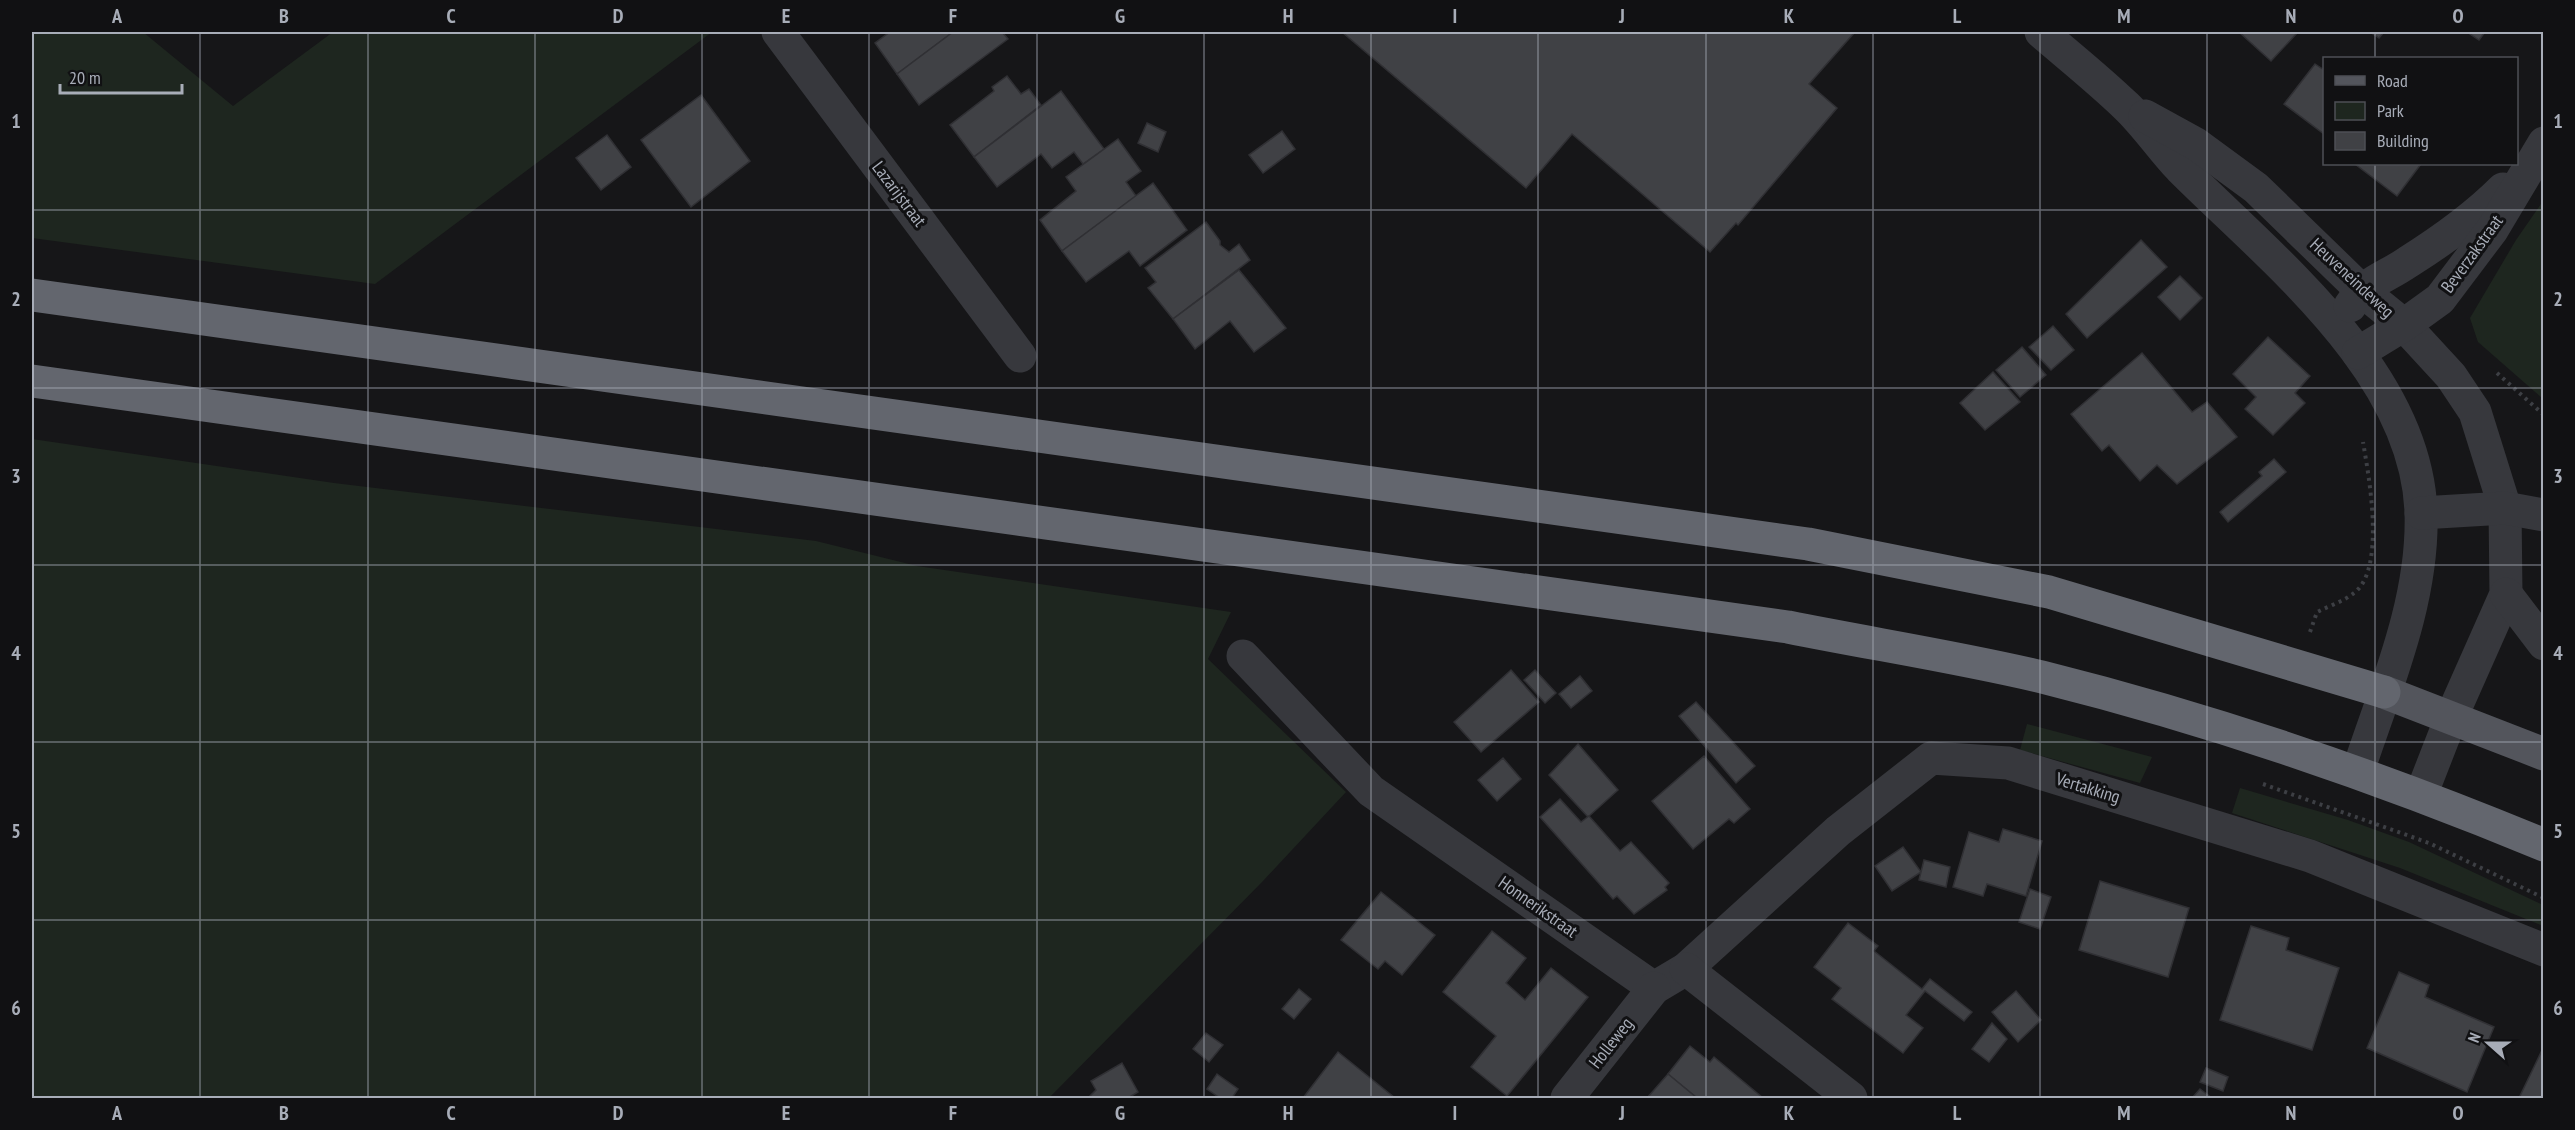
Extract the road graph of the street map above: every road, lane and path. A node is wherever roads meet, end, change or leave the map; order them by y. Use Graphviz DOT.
graph roads {
  1 [pos="778,32"];
  2 [pos="2041,32"];
  3 [pos="2127,107"];
  4 [pos="2539,149"];
  5 [pos="2361,290"];
  6 [pos="32,296"];
  7 [pos="2404,325"];
  8 [pos="2337,326"];
  9 [pos="2358,353"];
  10 [pos="1020,356"];
  11 [pos="32,381"];
  12 [pos="2362,436"];
  13 [pos="2505,508"];
  14 [pos="2421,513"];
  15 [pos="2544,515"];
  16 [pos="2506,594"];
  17 [pos="2317,612"];
  18 [pos="2544,644"];
  19 [pos="1243,656"];
  20 [pos="2384,692"];
  21 [pos="2451,718"];
  22 [pos="2544,754"];
  23 [pos="2358,771"];
  24 [pos="2261,783"];
  25 [pos="2421,795"];
  26 [pos="2544,845"];
  27 [pos="2544,898"];
  28 [pos="2544,950"];
  29 [pos="1686,969"];
  30 [pos="1654,988"];
  31 [pos="1567,1098"];
  32 [pos="1851,1098"];
  1 -- 10 [label="street, Lazarijstraat"];
  2 -- 3 [label="street, Heuveneindeweg"];
  3 -- 5 [label="street, Heuveneindeweg"];
  3 -- 8 [label="street, Heuveneindeweg"];
  4 -- 5 [label="street, Beverzakstraat"];
  4 -- 7 [label="street, Beverzakstraat"];
  5 -- 7 [label="street, Heuveneindeweg"];
  5 -- 8 [label="street, Beverzakstraat"];
  6 -- 20 [label="highway"];
  7 -- 9 [label="street, Beverzakstraat"];
  7 -- 13 [label="street, Heuveneindeweg"];
  8 -- 9 [label="street, Heuveneindeweg"];
  9 -- 14 [label="street, Heuveneindeweg"];
  11 -- 23 [label="highway"];
  12 -- 17 [label="path"];
  13 -- 14 [label="street"];
  13 -- 15 [label="street"];
  13 -- 16 [label="street, Heuveneindeweg"];
  14 -- 20 [label="street, Heuveneindeweg"];
  16 -- 18 [label="street"];
  16 -- 21 [label="street, Heuveneindeweg"];
  19 -- 30 [label="street, Honnerikstraat"];
  20 -- 21 [label="main road"];
  20 -- 23 [label="street, Heuveneindeweg"];
  21 -- 22 [label="main road"];
  21 -- 25 [label="street, Heuveneindeweg"];
  23 -- 25 [label="highway"];
  24 -- 27 [label="path"];
  25 -- 26 [label="highway"];
  28 -- 29 [label="street, Vertakking"];
  29 -- 30 [label="street"];
  29 -- 32 [label="street"];
  30 -- 31 [label="street, Holleweg"];
}
